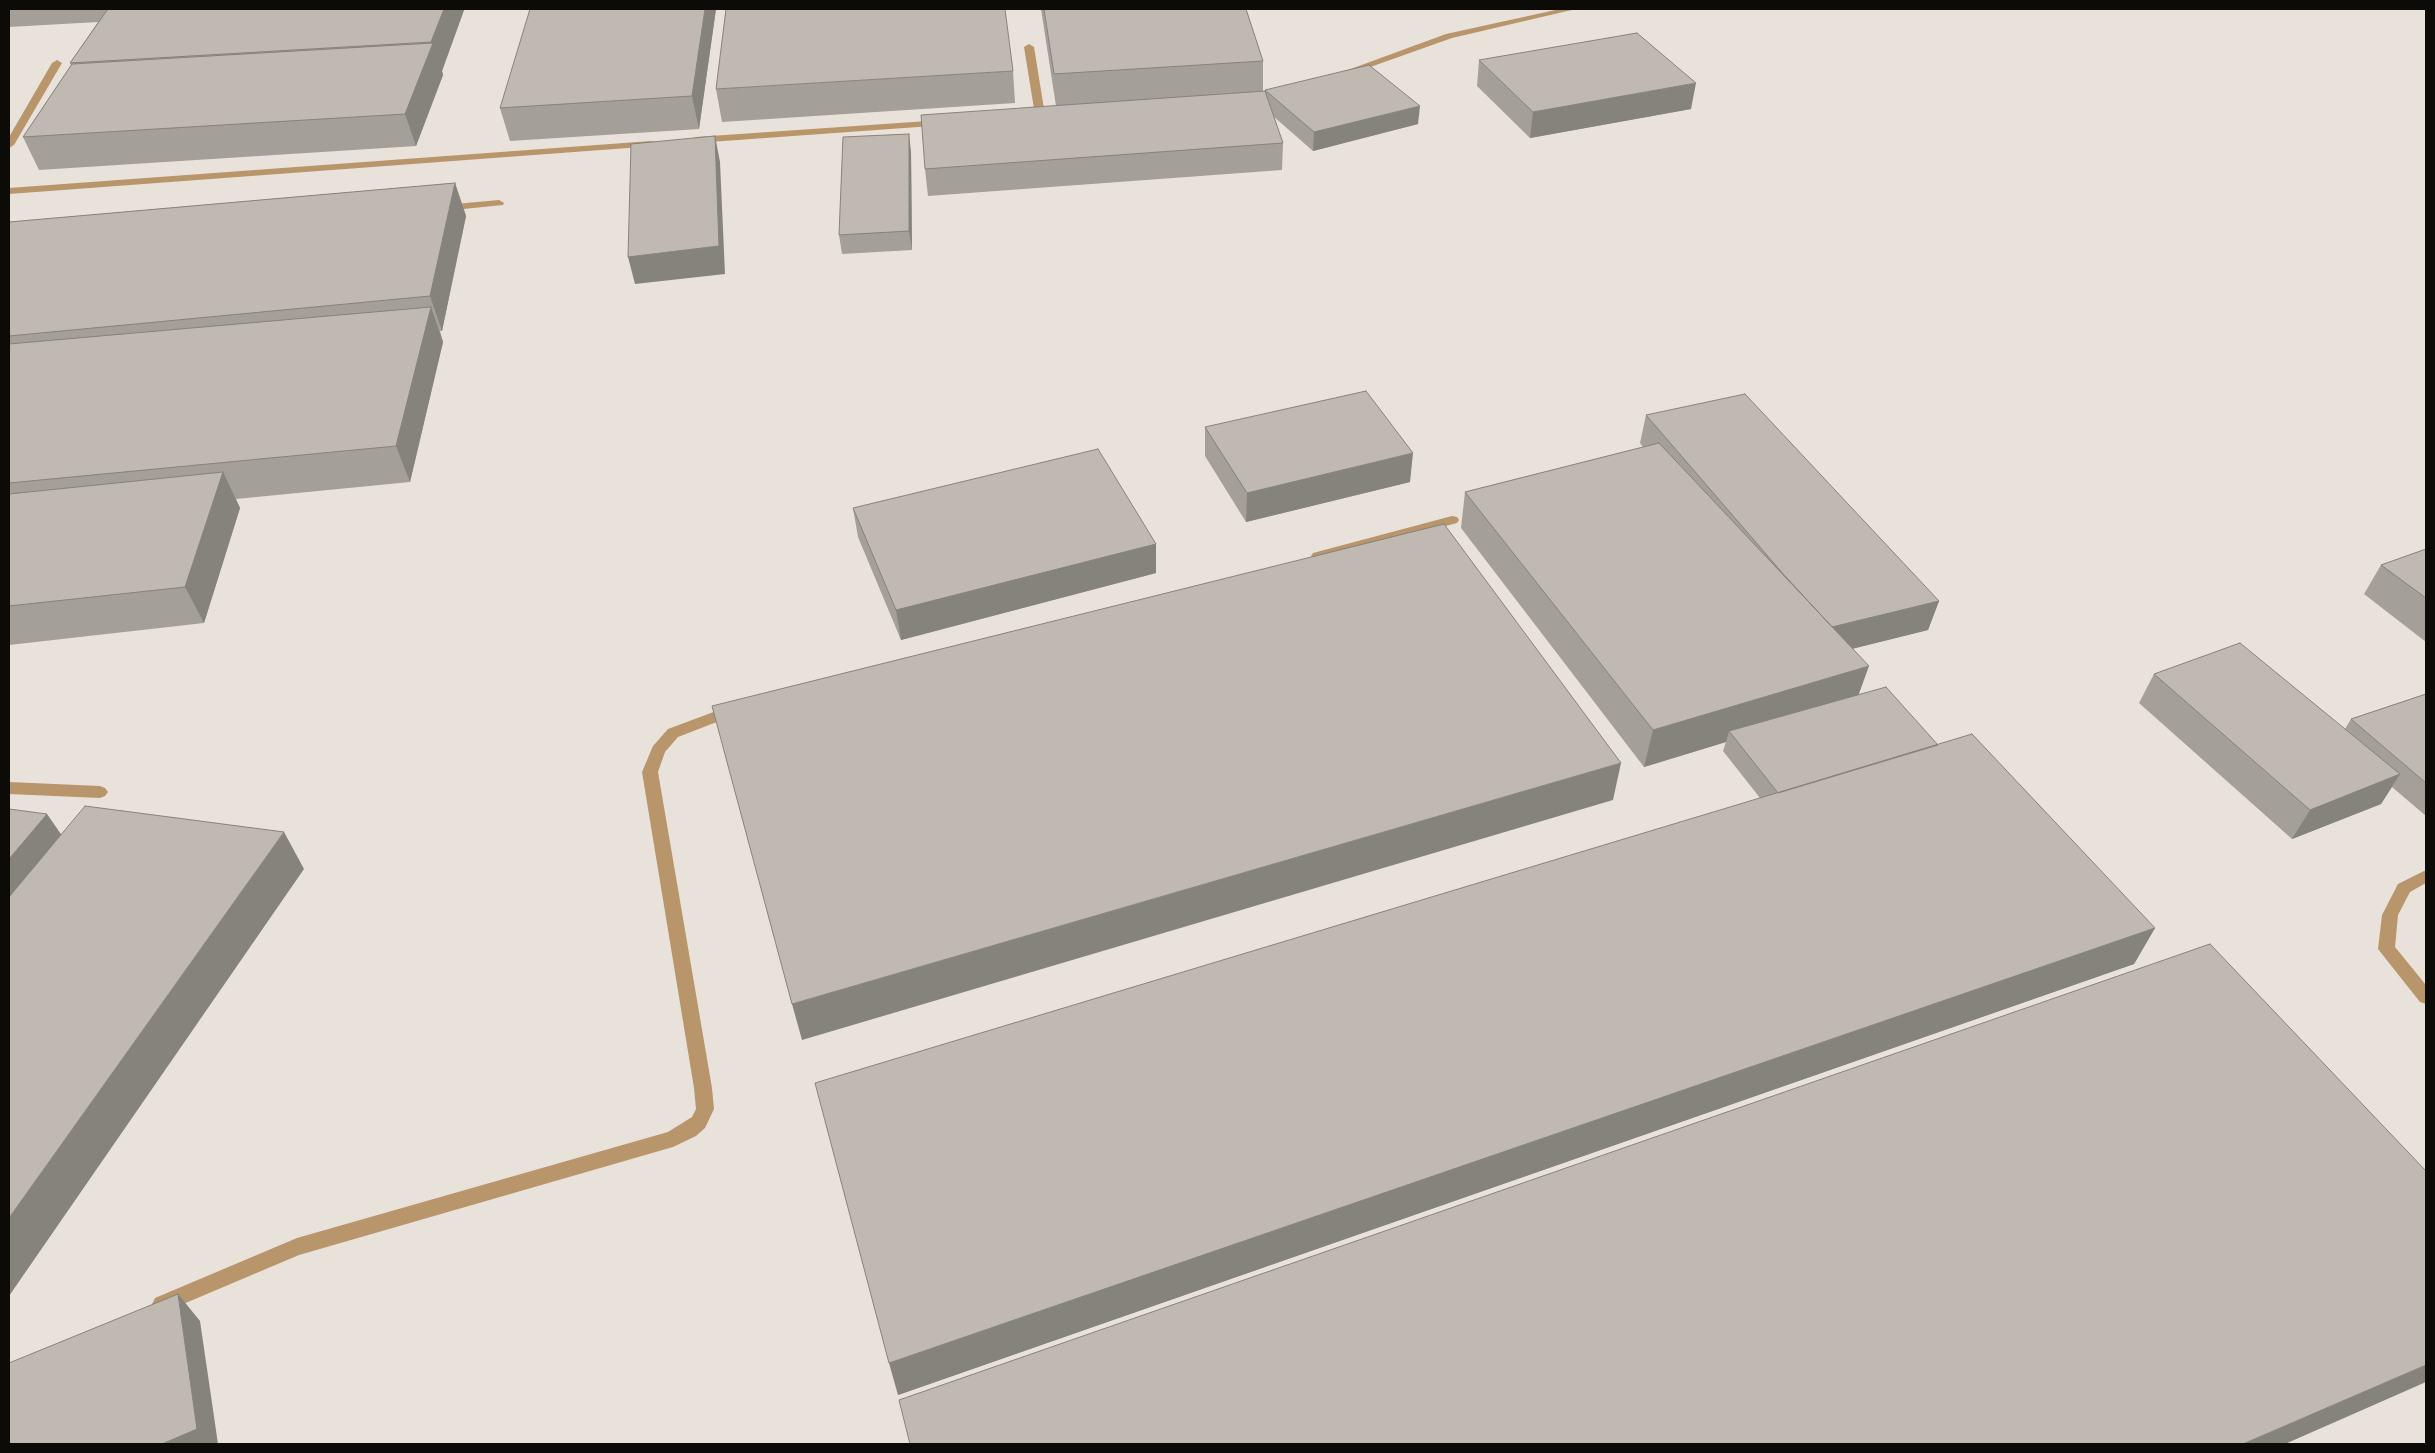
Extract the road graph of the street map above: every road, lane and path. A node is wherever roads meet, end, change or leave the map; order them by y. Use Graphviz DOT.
graph roads {
  1 [pos="1571,9"];
  2 [pos="1029,47"];
  3 [pos="57,63"];
  4 [pos="1332,78"];
  5 [pos="1040,115"];
  6 [pos="951,122"];
  7 [pos="683,141"];
  8 [pos="663,143"];
  9 [pos="9,145"];
  10 [pos="9,190"];
  11 [pos="498,203"];
  12 [pos="430,209"];
  13 [pos="1452,520"];
  14 [pos="1299,561"];
  15 [pos="752,704"];
  16 [pos="9,788"];
  17 [pos="100,792"];
  18 [pos="2426,876"];
  19 [pos="2426,997"];
  20 [pos="144,1312"];
  1 -- 4 [label="lane"];
  2 -- 5 [label="lane"];
  3 -- 9 [label="lane"];
  6 -- 7 [label="lane"];
  8 -- 10 [label="lane"];
  11 -- 12 [label="lane"];
  13 -- 14 [label="lane"];
  15 -- 20 [label="lane"];
  16 -- 17 [label="lane"];
  18 -- 19 [label="lane"];
}
